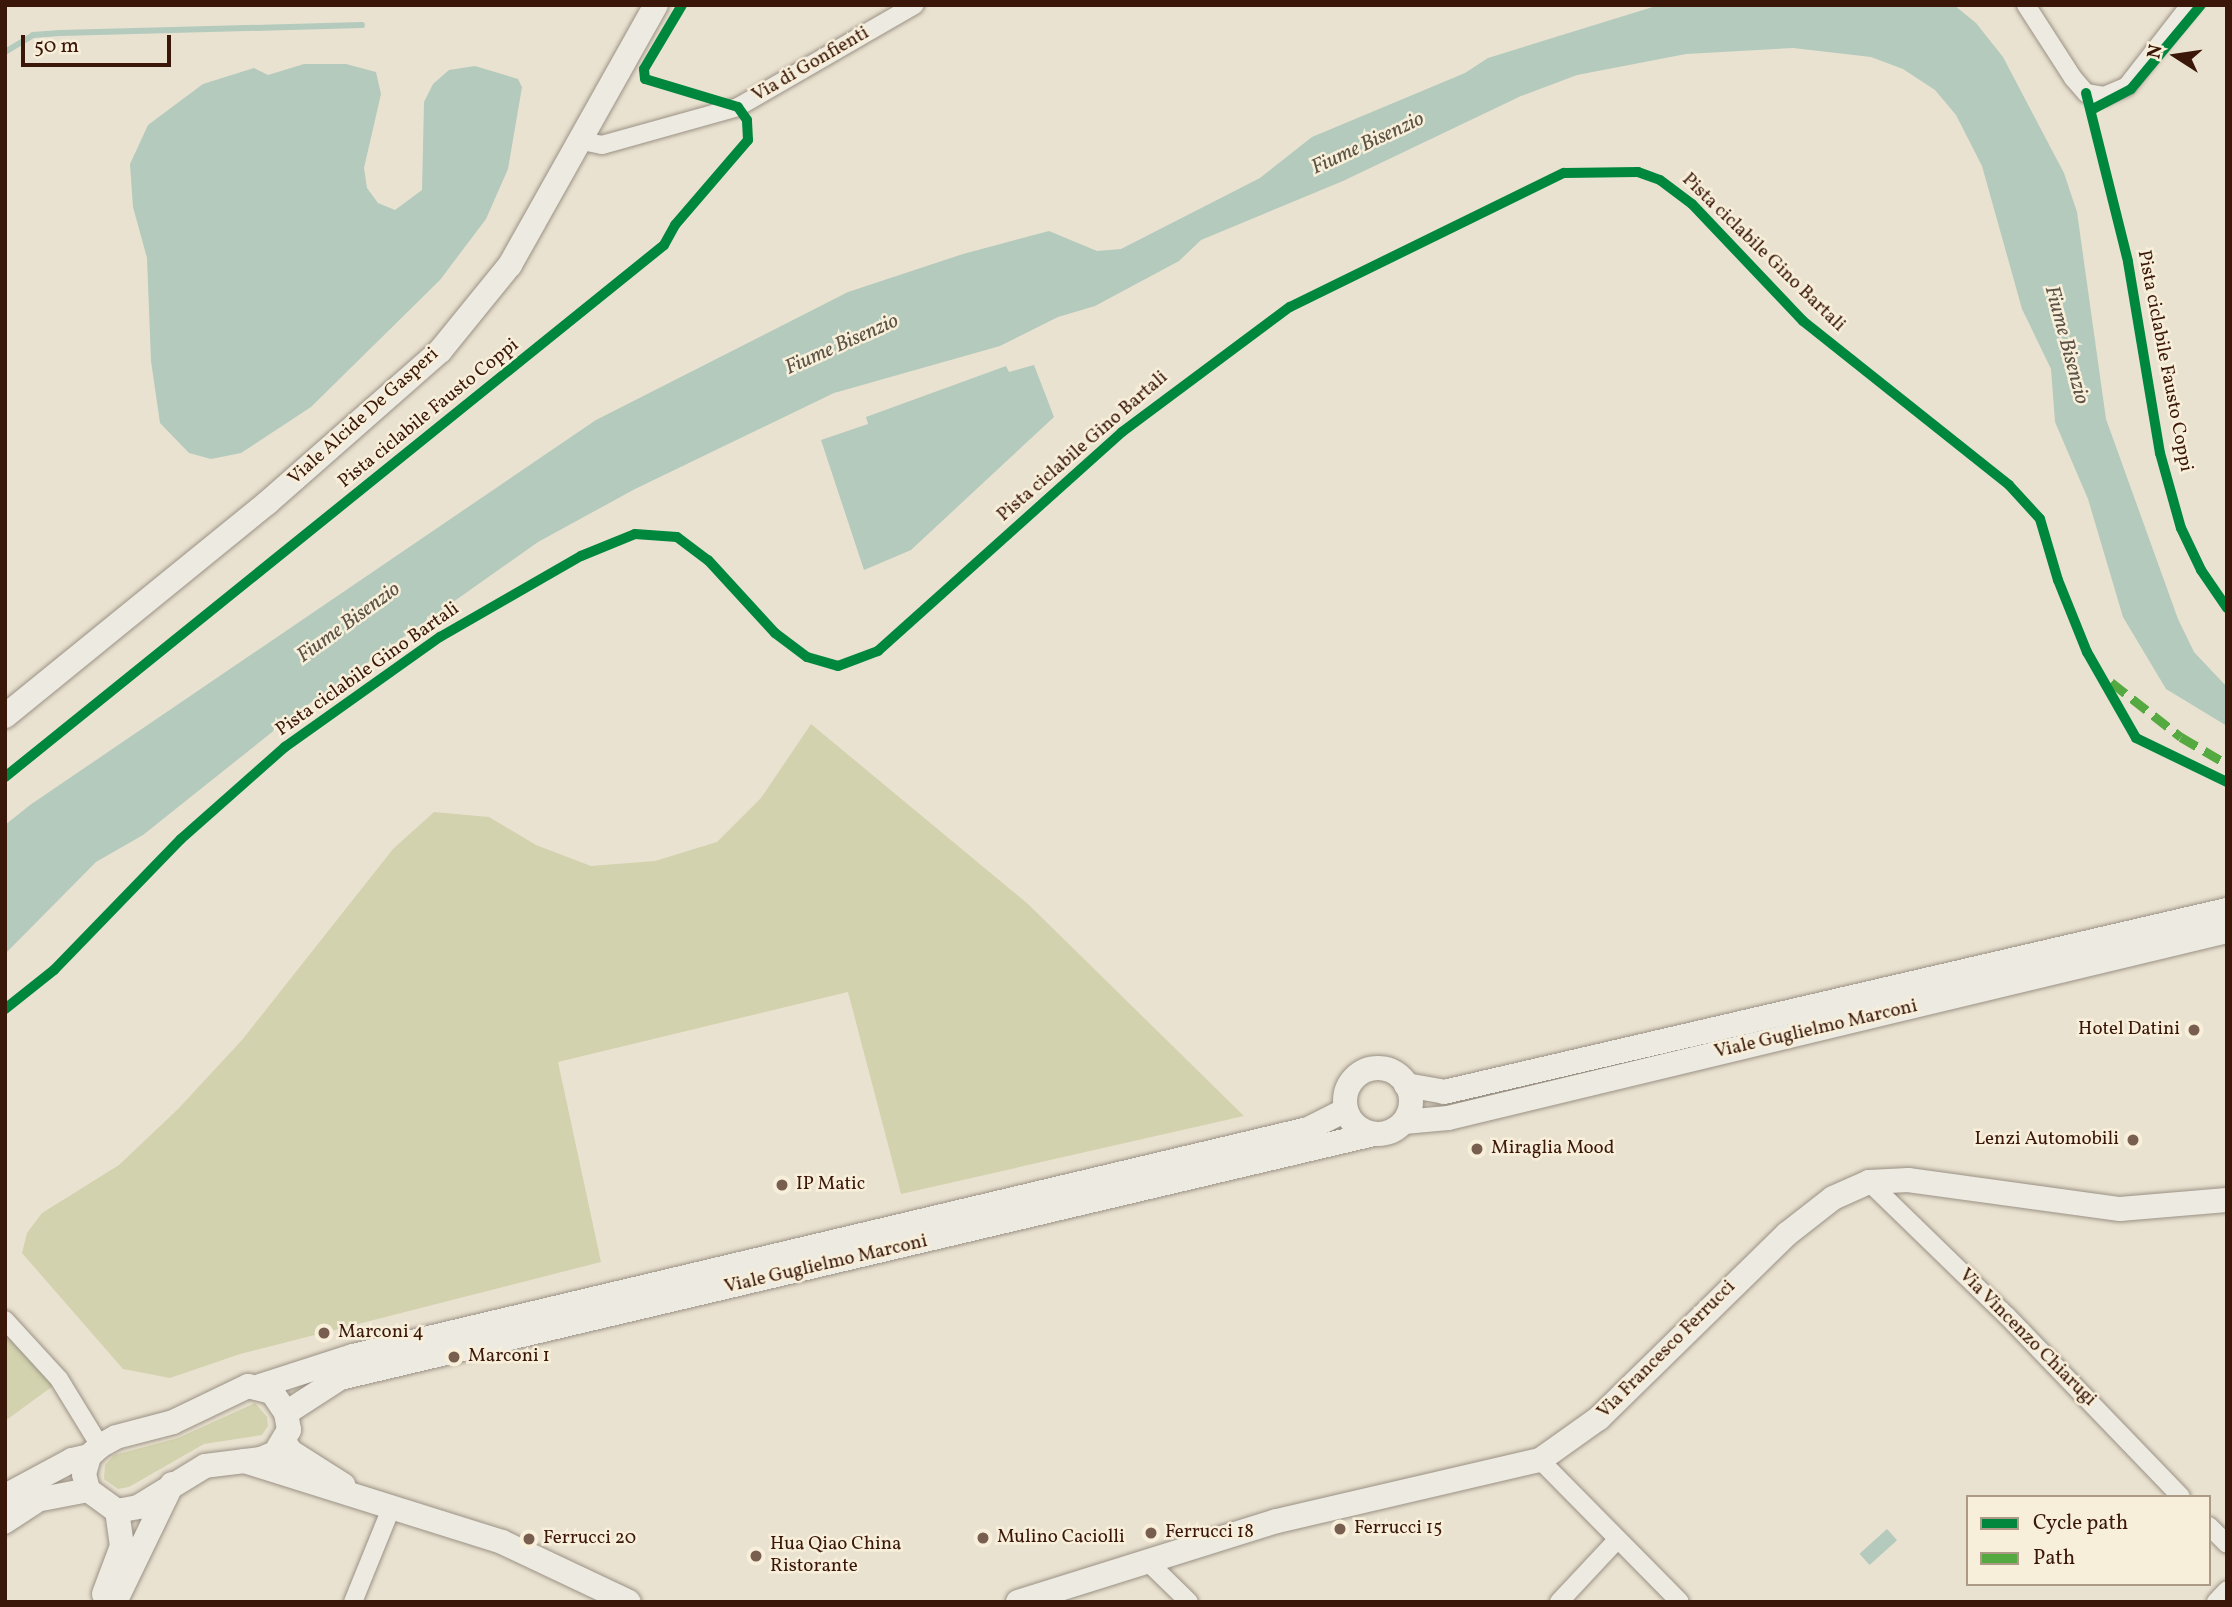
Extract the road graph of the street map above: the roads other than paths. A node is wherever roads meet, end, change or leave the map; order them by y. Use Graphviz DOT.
graph roads {
  1 [pos="656,5"];
  2 [pos="915,5"];
  3 [pos="2026,5"];
  4 [pos="2190,5"];
  5 [pos="582,141"];
  6 [pos="5,716"];
  7 [pos="2227,910"];
  8 [pos="2227,931"];
  9 [pos="1406,1085"];
  10 [pos="1346,1110"];
  11 [pos="1404,1122"];
  12 [pos="1374,1134"];
  13 [pos="1869,1182"];
  14 [pos="2227,1200"];
  15 [pos="5,1320"];
  16 [pos="260,1386"];
  17 [pos="286,1413"];
  18 [pos="284,1442"];
  19 [pos="95,1451"];
  20 [pos="240,1460"];
  21 [pos="1540,1460"];
  22 [pos="172,1483"];
  23 [pos="88,1490"];
  24 [pos="2179,1495"];
  25 [pos="5,1496"];
  26 [pos="46,1498"];
  27 [pos="368,1500"];
  28 [pos="5,1506"];
  29 [pos="392,1506"];
  30 [pos="117,1511"];
  31 [pos="5,1525"];
  32 [pos="2211,1529"];
  33 [pos="1618,1539"];
  34 [pos="2227,1544"];
  35 [pos="1146,1560"];
  36 [pos="2227,1590"];
  37 [pos="101,1602"];
  38 [pos="115,1602"];
  39 [pos="353,1602"];
  40 [pos="629,1602"];
  41 [pos="1018,1602"];
  42 [pos="1189,1602"];
  43 [pos="1559,1602"];
  44 [pos="1680,1602"];
  45 [pos="2216,1602"];
  1 -- 5 [label="main road, Viale Alcide De Gasperi"];
  2 -- 5 [label="street, Via di Gonfienti"];
  3 -- 4 [label="street"];
  5 -- 6 [label="main road, Viale Alcide De Gasperi"];
  7 -- 9 [label="main road, Viale Guglielmo Marconi"];
  8 -- 11 [label="main road, Viale Guglielmo Marconi"];
  9 -- 10 [label="main road, Viale Guglielmo Marconi"];
  9 -- 11 [label="main road"];
  10 -- 12 [label="main road"];
  10 -- 16 [label="main road, Viale Guglielmo Marconi"];
  11 -- 12 [label="main road, Viale Guglielmo Marconi"];
  12 -- 17 [label="main road, Viale Guglielmo Marconi"];
  13 -- 14 [label="main road, Via Francesco Ferrucci"];
  13 -- 21 [label="main road, Via Francesco Ferrucci"];
  13 -- 24 [label="street, Via Vincenzo Chiarugi"];
  15 -- 19 [label="street"];
  16 -- 17 [label="main road"];
  16 -- 19 [label="main road"];
  17 -- 18 [label="main road"];
  18 -- 20 [label="main road"];
  18 -- 27 [label="main road"];
  19 -- 23 [label="main road"];
  19 -- 25 [label="main road"];
  20 -- 22 [label="main road"];
  20 -- 27 [label="main road"];
  21 -- 33 [label="street"];
  21 -- 35 [label="main road, Via Francesco Ferrucci"];
  22 -- 30 [label="main road"];
  22 -- 38 [label="main road"];
  23 -- 26 [label="main road"];
  23 -- 30 [label="main road"];
  26 -- 28 [label="main road"];
  26 -- 31 [label="street"];
  27 -- 29 [label="main road"];
  29 -- 39 [label="street"];
  29 -- 40 [label="main road"];
  30 -- 37 [label="main road"];
  32 -- 34 [label="street"];
  33 -- 43 [label="street"];
  33 -- 44 [label="street"];
  35 -- 41 [label="main road, Via Francesco Ferrucci"];
  35 -- 42 [label="street"];
  36 -- 45 [label="street"];
}
